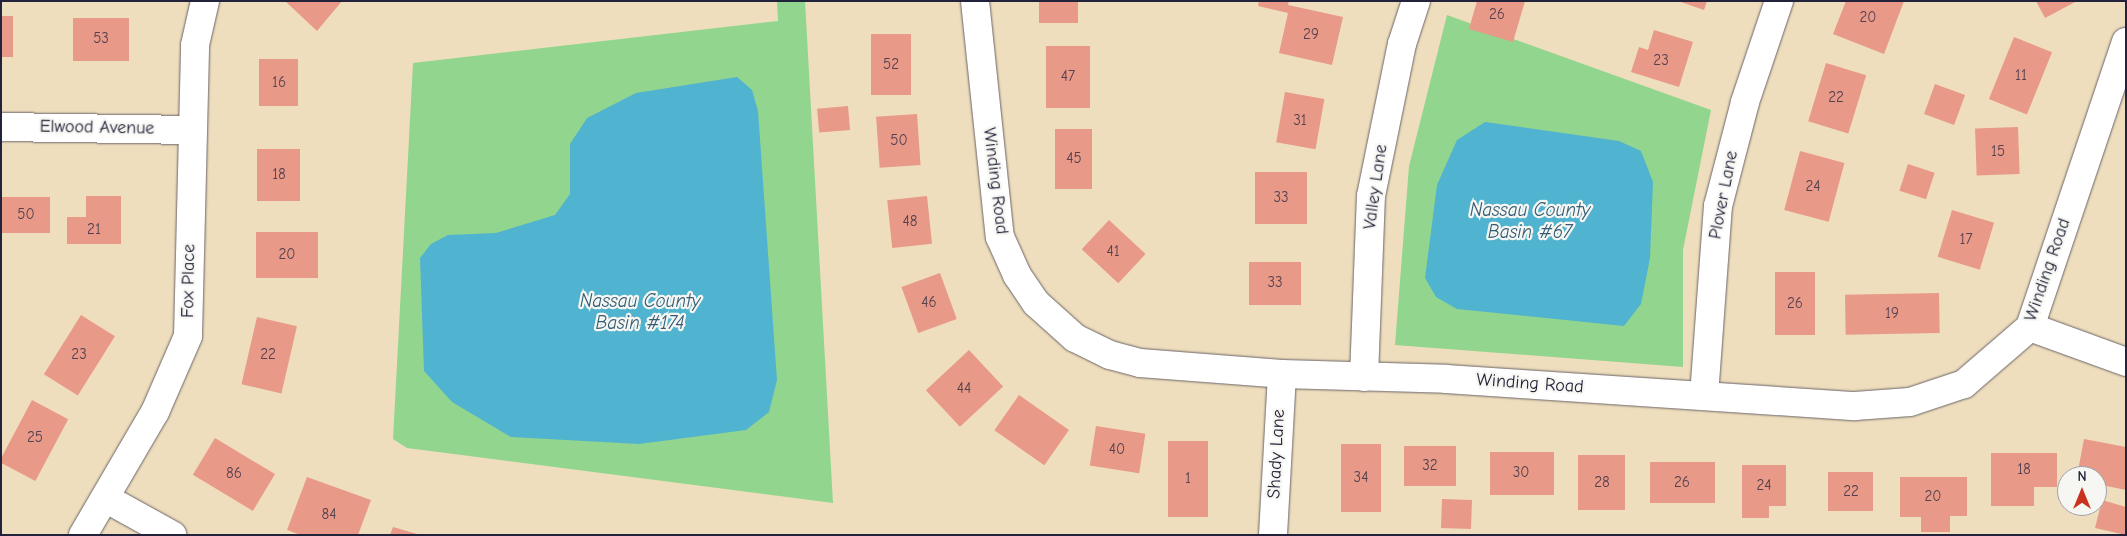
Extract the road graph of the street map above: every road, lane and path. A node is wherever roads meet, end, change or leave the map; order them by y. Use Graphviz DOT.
graph roads {
  1 [pos="205,1"];
  2 [pos="975,1"];
  3 [pos="1416,1"];
  4 [pos="1779,1"];
  5 [pos="2126,42"];
  6 [pos="1,127"];
  7 [pos="192,130"];
  8 [pos="2030,328"];
  9 [pos="2126,362"];
  10 [pos="1282,374"];
  11 [pos="1364,377"];
  12 [pos="1704,396"];
  13 [pos="105,498"];
  14 [pos="82,535"];
  15 [pos="172,535"];
  16 [pos="1273,535"];
  1 -- 7 [label="street, Fox Place"];
  2 -- 10 [label="street, Winding Road"];
  3 -- 11 [label="street, Valley Lane"];
  4 -- 12 [label="street, Plover Lane"];
  5 -- 8 [label="street, Winding Road"];
  6 -- 7 [label="street, Elwood Avenue"];
  7 -- 13 [label="street, Fox Place"];
  8 -- 9 [label="street"];
  8 -- 12 [label="street, Winding Road"];
  10 -- 11 [label="street, Winding Road"];
  10 -- 16 [label="street, Shady Lane"];
  11 -- 12 [label="street, Winding Road"];
  13 -- 14 [label="street, Fox Place"];
  13 -- 15 [label="street"];
}
